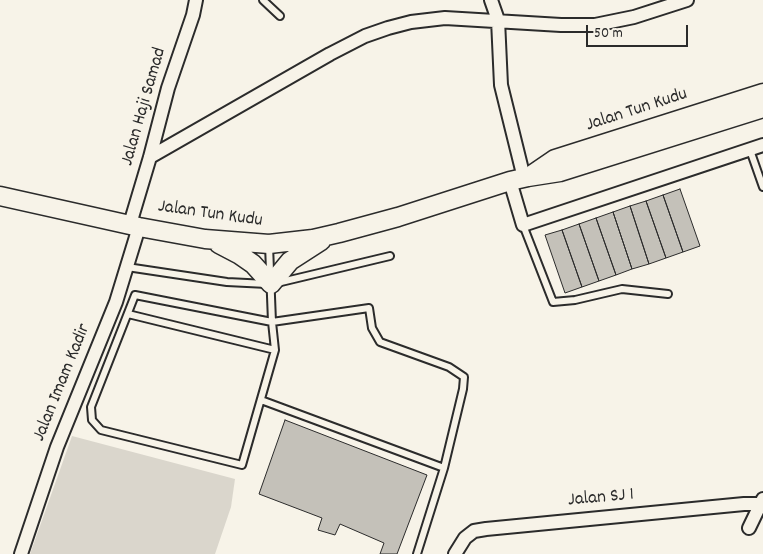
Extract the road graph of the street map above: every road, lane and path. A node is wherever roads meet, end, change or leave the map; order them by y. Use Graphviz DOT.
graph roads {
  1 [pos="198,0"];
  2 [pos="263,0"];
  3 [pos="491,0"];
  4 [pos="687,0"];
  5 [pos="280,16"];
  6 [pos="498,20"];
  7 [pos="763,93"];
  8 [pos="763,108"];
  9 [pos="763,146"];
  10 [pos="750,150"];
  11 [pos="150,157"];
  12 [pos="521,179"];
  13 [pos="763,187"];
  14 [pos="0,196"];
  15 [pos="522,225"];
  16 [pos="134,226"];
  17 [pos="339,233"];
  18 [pos="205,240"];
  19 [pos="269,244"];
  20 [pos="390,256"];
  21 [pos="127,267"];
  22 [pos="271,284"];
  23 [pos="668,294"];
  24 [pos="128,314"];
  25 [pos="272,322"];
  26 [pos="275,350"];
  27 [pos="261,400"];
  28 [pos="444,468"];
  29 [pos="762,502"];
  30 [pos="749,528"];
  31 [pos="21,554"];
  32 [pos="417,554"];
  33 [pos="455,554"];
  1 -- 11 [label="street, Jalan Haji Samad"];
  2 -- 5 [label="lane"];
  3 -- 6 [label="street"];
  4 -- 6 [label="street"];
  6 -- 11 [label="street"];
  6 -- 12 [label="street"];
  7 -- 12 [label="main road, Jalan Tun Kudu"];
  8 -- 12 [label="main road, Jalan Tun Kudu"];
  9 -- 10 [label="street"];
  10 -- 13 [label="lane"];
  10 -- 15 [label="street"];
  11 -- 16 [label="street, Jalan Haji Samad"];
  12 -- 15 [label="street"];
  12 -- 17 [label="main road, Jalan Tun Kudu"];
  14 -- 16 [label="main road, Jalan Tun Kudu"];
  15 -- 23 [label="lane"];
  16 -- 18 [label="main road, Jalan Tun Kudu"];
  16 -- 21 [label="street, Jalan Imam Kadir"];
  17 -- 19 [label="main road, Jalan Tun Kudu"];
  17 -- 22 [label="main road"];
  18 -- 19 [label="main road, Jalan Tun Kudu"];
  18 -- 22 [label="main road"];
  19 -- 22 [label="lane"];
  20 -- 22 [label="lane"];
  21 -- 22 [label="lane"];
  21 -- 31 [label="street, Jalan Imam Kadir"];
  22 -- 25 [label="lane"];
  24 -- 25 [label="lane"];
  24 -- 26 [label="lane"];
  24 -- 27 [label="lane"];
  25 -- 26 [label="lane"];
  25 -- 28 [label="lane"];
  26 -- 27 [label="lane"];
  27 -- 28 [label="lane"];
  28 -- 32 [label="lane"];
  29 -- 30 [label="street"];
  29 -- 33 [label="street, Jalan SJ 1"];
}
